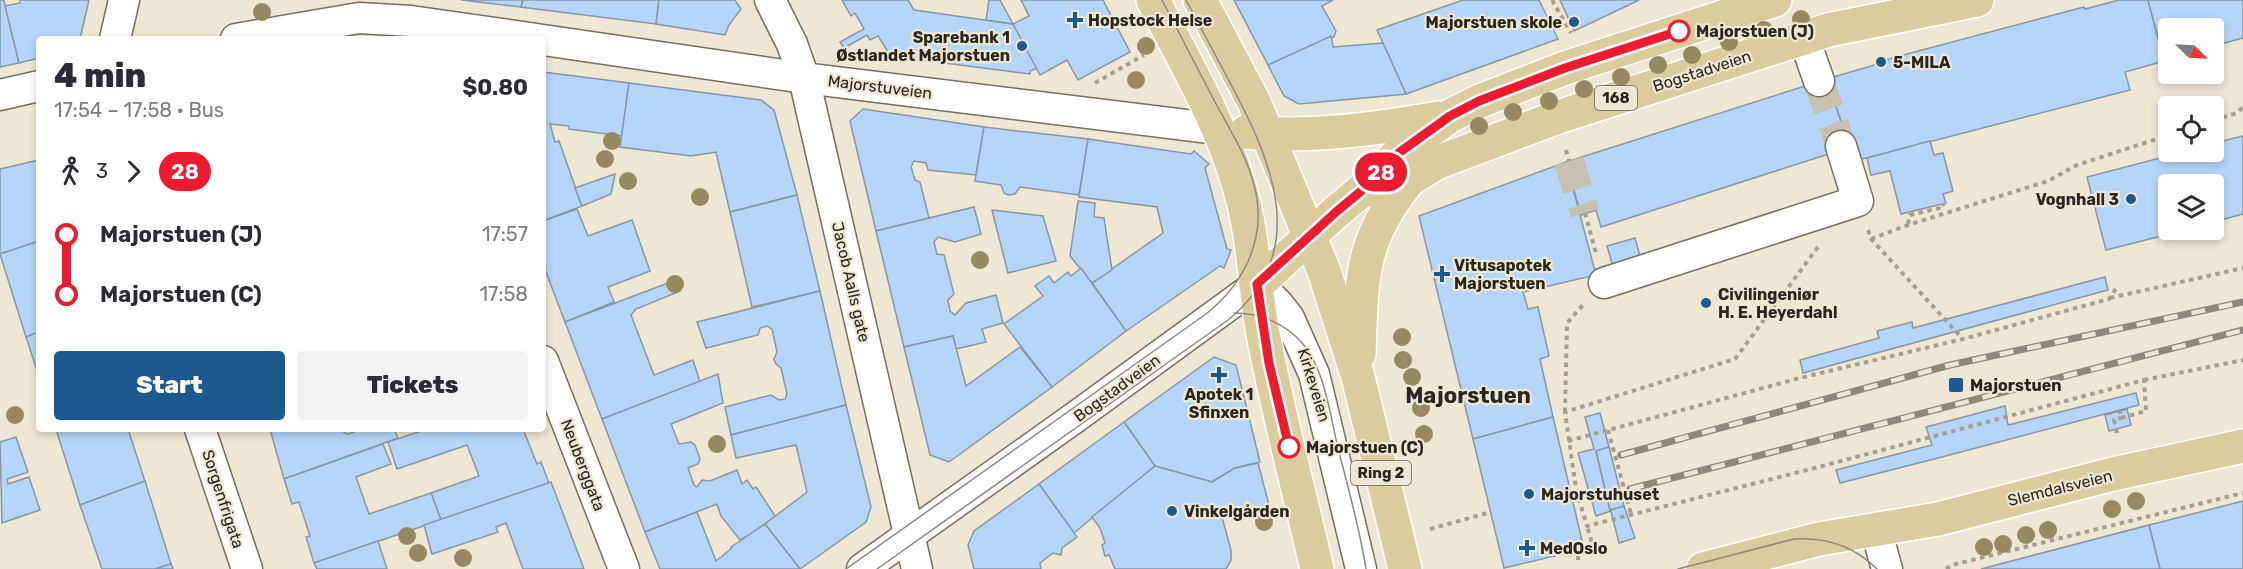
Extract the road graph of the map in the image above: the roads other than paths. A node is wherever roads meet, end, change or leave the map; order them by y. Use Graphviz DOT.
graph roads {
  1 [pos="124,0"];
  2 [pos="770,0"];
  3 [pos="1153,0"];
  4 [pos="1200,0"];
  5 [pos="1775,0"];
  6 [pos="1977,0"];
  7 [pos="408,20"];
  8 [pos="1816,34"];
  9 [pos="116,36"];
  10 [pos="254,36"];
  11 [pos="517,36"];
  12 [pos="546,40"];
  13 [pos="804,78"];
  14 [pos="1820,81"];
  15 [pos="36,87"];
  16 [pos="0,94"];
  17 [pos="1450,116"];
  18 [pos="1218,129"];
  19 [pos="1267,134"];
  20 [pos="1841,146"];
  21 [pos="1409,180"];
  22 [pos="1360,192"];
  23 [pos="1311,234"];
  24 [pos="1604,283"];
  25 [pos="1257,284"];
  26 [pos="546,369"];
  27 [pos="1358,377"];
  28 [pos="201,432"];
  29 [pos="2243,446"];
  30 [pos="1876,530"];
  31 [pos="909,536"];
  32 [pos="247,569"];
  33 [pos="624,569"];
  34 [pos="862,569"];
  35 [pos="917,569"];
  36 [pos="1317,569"];
  37 [pos="1361,569"];
  38 [pos="1405,569"];
  39 [pos="1703,569"];
  40 [pos="1887,569"];
  1 -- 9 [label="street"];
  2 -- 13 [label="street, Jacob Aalls gate"];
  3 -- 18 [label="main road"];
  4 -- 19 [label="main road, Ring 2"];
  5 -- 17 [label="main road, Bogstadveien / 168"];
  6 -- 8 [label="main road, 168"];
  7 -- 10 [label="street"];
  7 -- 11 [label="street"];
  8 -- 14 [label="street"];
  8 -- 21 [label="main road, Bogstadveien / 168"];
  12 -- 13 [label="street, Majorstuveien"];
  13 -- 18 [label="street, Majorstuveien"];
  13 -- 31 [label="street, Jacob Aalls gate"];
  15 -- 16 [label="street"];
  17 -- 19 [label="main road, 168"];
  17 -- 22 [label="main road, Bogstadveien / 168"];
  18 -- 19 [label="main road, 168"];
  18 -- 25 [label="main road"];
  19 -- 23 [label="main road, Ring 2"];
  20 -- 24 [label="street"];
  21 -- 22 [label="main road, Bogstadveien / 168"];
  21 -- 27 [label="main road, Bogstadveien / 168"];
  22 -- 23 [label="main road, Bogstadveien / 168"];
  23 -- 25 [label="main road, Bogstadveien / 168"];
  23 -- 27 [label="main road, Ring 2"];
  25 -- 31 [label="street, Bogstadveien"];
  25 -- 36 [label="main road"];
  25 -- 37 [label="street, Kirkeveien"];
  26 -- 33 [label="street, Neuberggata"];
  27 -- 38 [label="main road, Ring 2"];
  28 -- 32 [label="street, Sorgenfrigata"];
  29 -- 30 [label="main road, Slemdalsveien"];
  30 -- 39 [label="main road, Slemdalsveien"];
  30 -- 40 [label="street"];
  31 -- 34 [label="street, Bogstadveien"];
  31 -- 35 [label="street, Jacob Aalls gate"];
}
